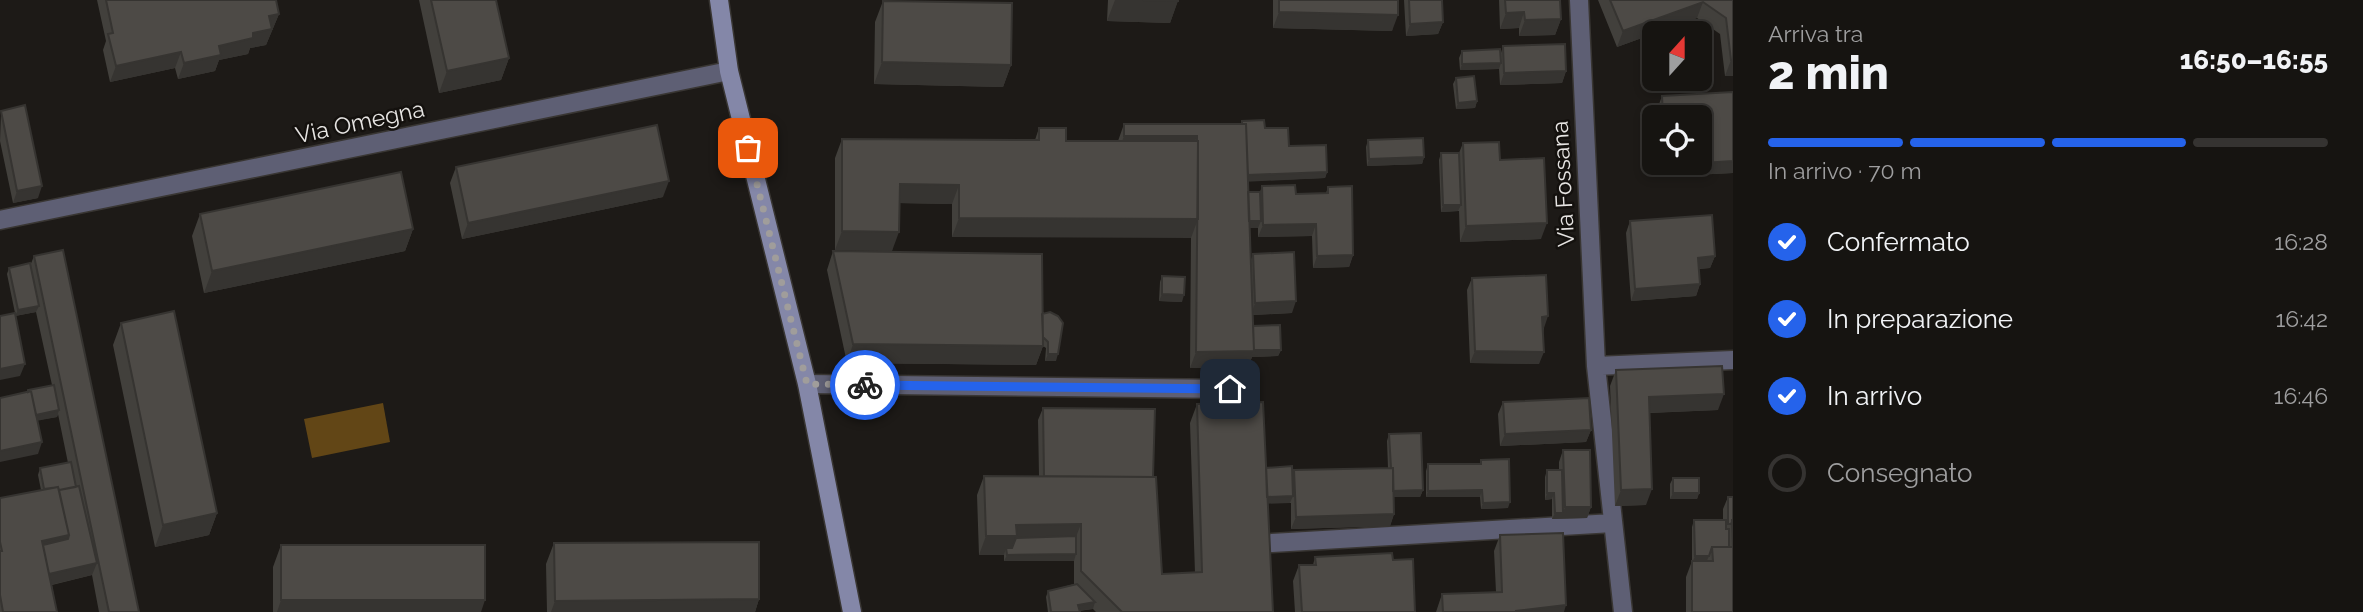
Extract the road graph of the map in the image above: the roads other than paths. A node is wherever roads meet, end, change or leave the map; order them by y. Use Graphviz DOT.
graph roads {
  1 [pos="719,0"];
  2 [pos="1579,0"];
  3 [pos="729,71"];
  4 [pos="0,220"];
  5 [pos="1733,360"];
  6 [pos="1596,366"];
  7 [pos="807,384"];
  8 [pos="1230,389"];
  9 [pos="1613,523"];
  10 [pos="1272,542"];
  11 [pos="852,612"];
  12 [pos="1623,612"];
  1 -- 3 [label="main road"];
  2 -- 6 [label="street, Via Fossana"];
  3 -- 4 [label="street, Via Omegna"];
  3 -- 7 [label="main road"];
  5 -- 6 [label="street"];
  6 -- 9 [label="street, Via Fossana"];
  7 -- 8 [label="street"];
  7 -- 11 [label="main road"];
  9 -- 10 [label="street"];
  9 -- 12 [label="street, Via Fossana"];
}
